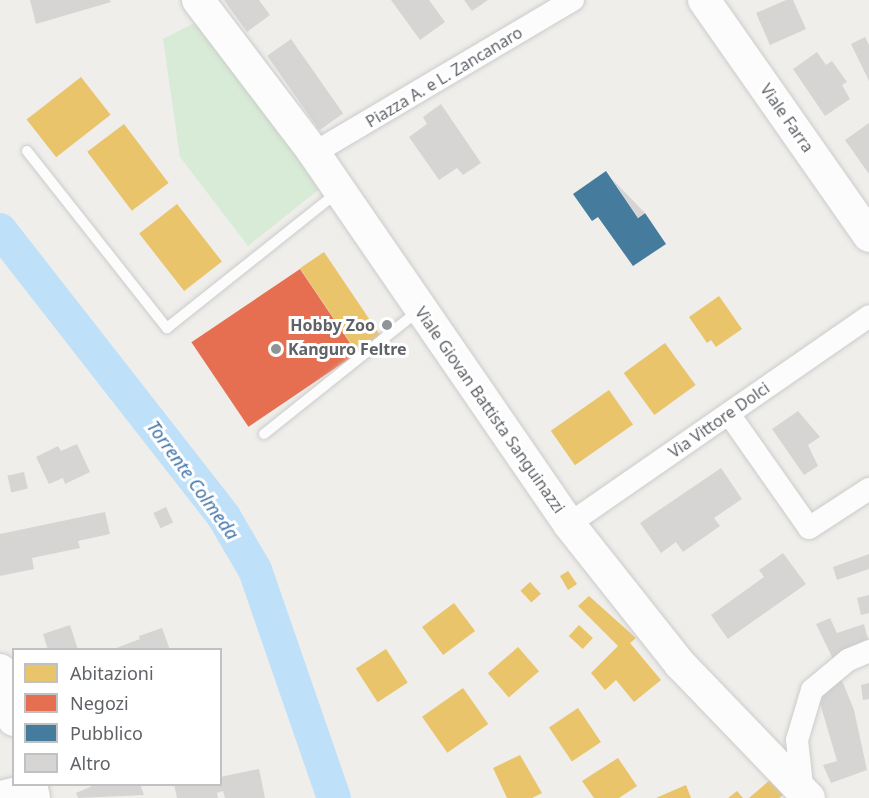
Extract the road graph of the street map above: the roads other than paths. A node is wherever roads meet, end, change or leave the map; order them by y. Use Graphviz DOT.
graph roads {
  1 [pos="198,0"];
  2 [pos="573,0"];
  3 [pos="704,0"];
  4 [pos="27,151"];
  5 [pos="314,153"];
  6 [pos="340,190"];
  7 [pos="869,236"];
  8 [pos="420,309"];
  9 [pos="869,316"];
  10 [pos="729,414"];
  11 [pos="264,434"];
  12 [pos="869,489"];
  13 [pos="569,524"];
  14 [pos="869,651"];
  15 [pos="0,670"];
  16 [pos="12,713"];
  17 [pos="27,786"];
  18 [pos="0,792"];
  19 [pos="803,797"];
  1 -- 5 [label="street, Viale Giovan Battista Sanguinazzi"];
  2 -- 5 [label="street, Piazza A. e L. Zancanaro"];
  3 -- 7 [label="street, Viale Farra"];
  4 -- 6 [label="lane"];
  5 -- 6 [label="street, Viale Giovan Battista Sanguinazzi"];
  6 -- 8 [label="street, Viale Giovan Battista Sanguinazzi"];
  8 -- 11 [label="lane"];
  8 -- 13 [label="street, Viale Giovan Battista Sanguinazzi"];
  9 -- 10 [label="street, Via Vittore Dolci"];
  10 -- 12 [label="street"];
  10 -- 13 [label="street, Via Vittore Dolci"];
  13 -- 19 [label="street, Viale Giovan Battista Sanguinazzi"];
  14 -- 19 [label="street"];
  15 -- 16 [label="street"];
  17 -- 18 [label="street"];
}
